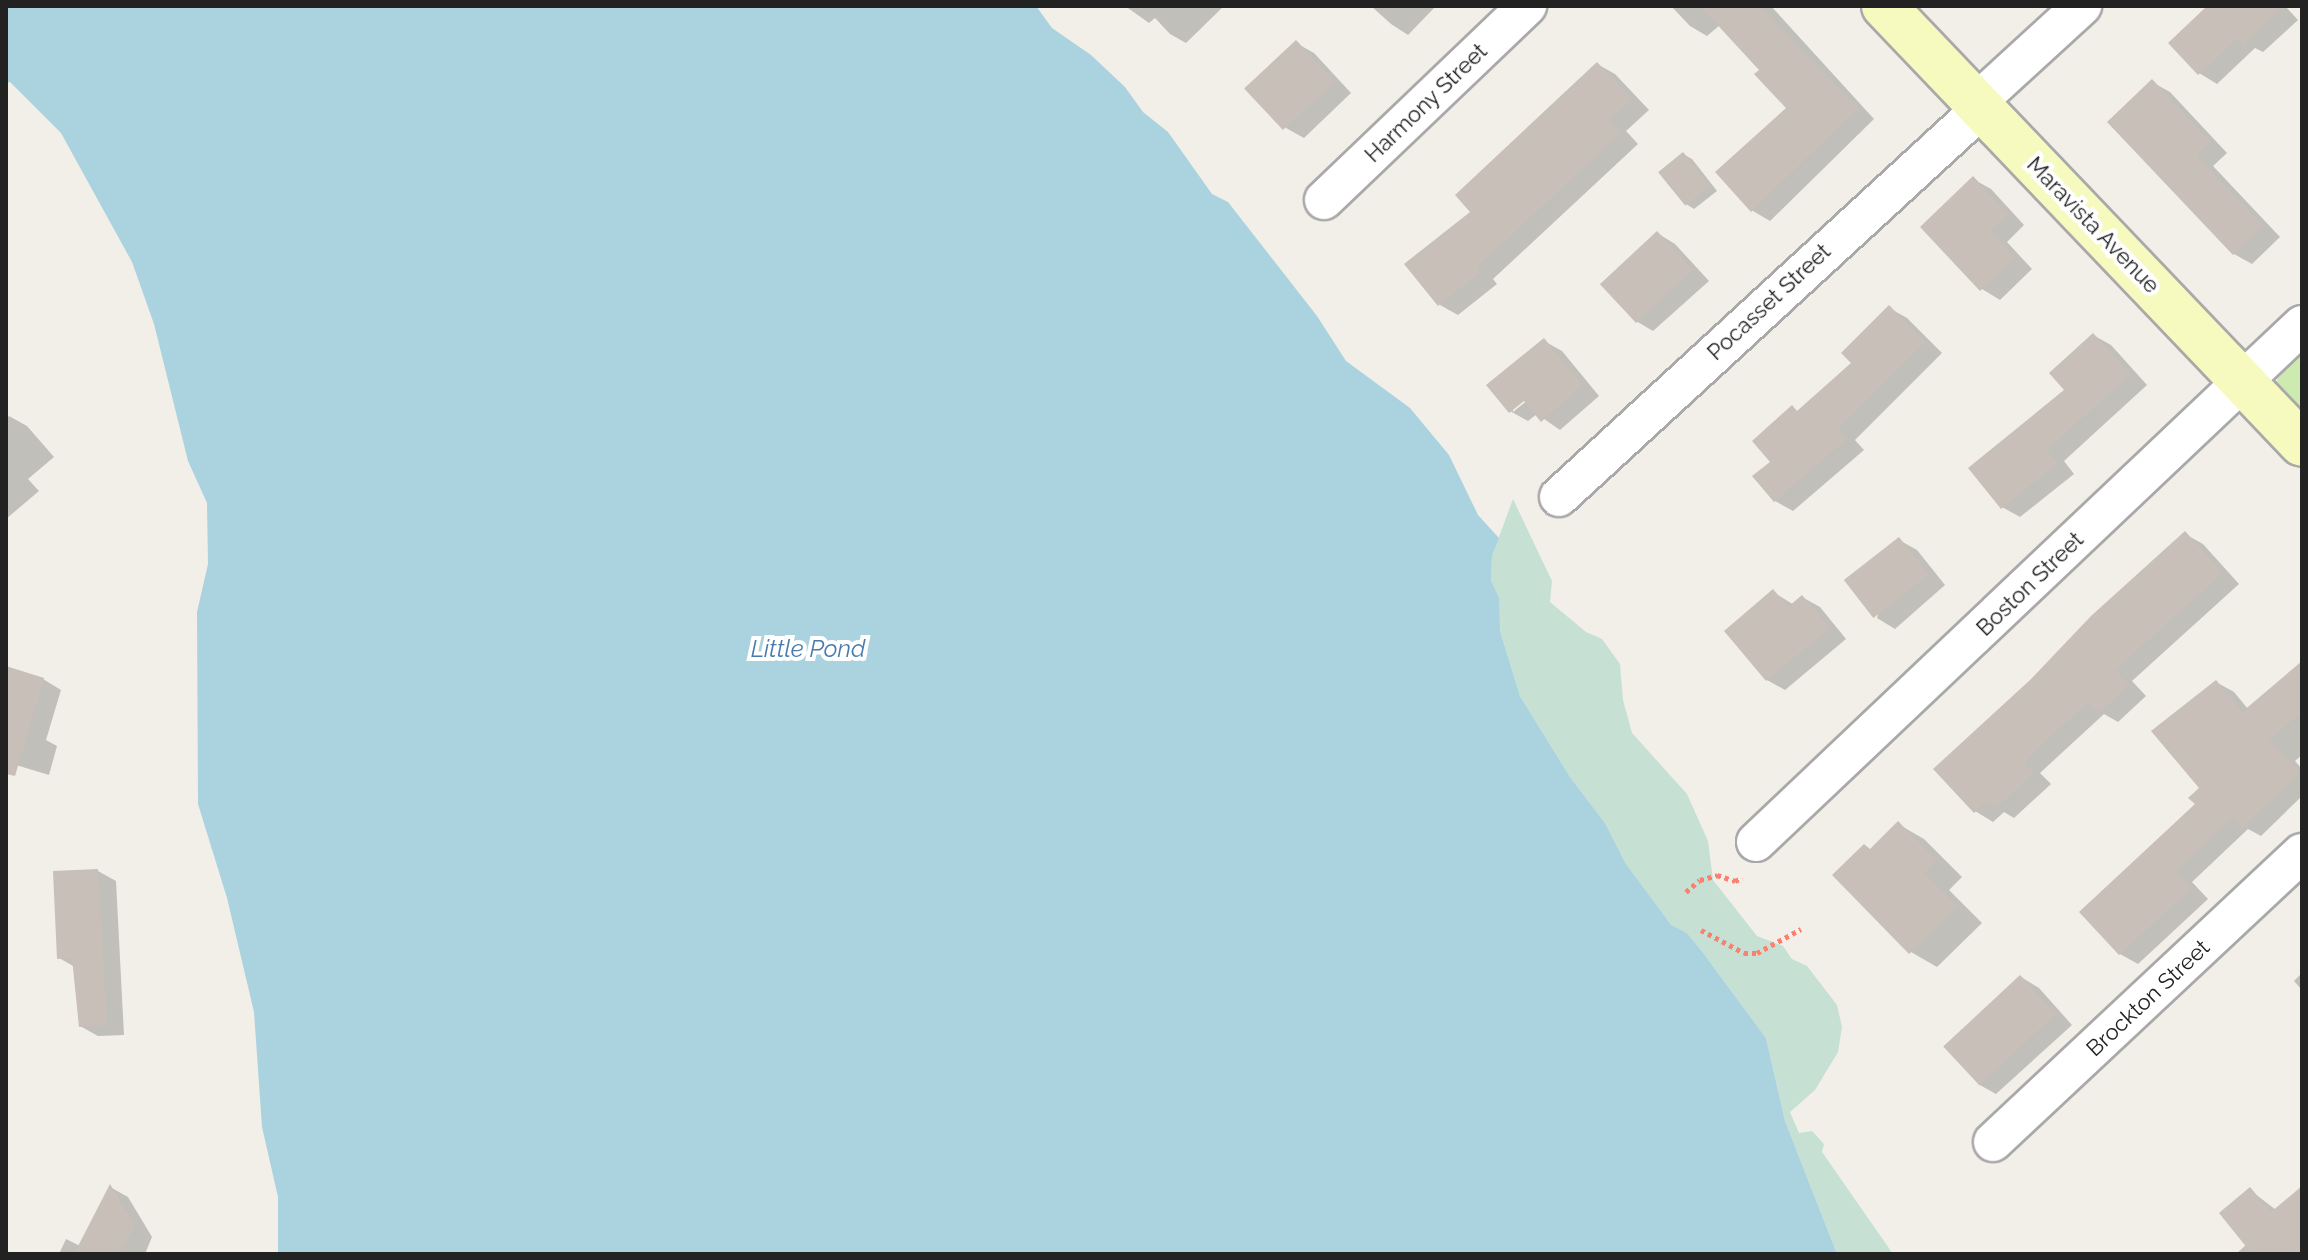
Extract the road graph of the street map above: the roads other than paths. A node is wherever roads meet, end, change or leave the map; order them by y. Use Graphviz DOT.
graph roads {
  1 [pos="1527,6"];
  2 [pos="1884,6"];
  3 [pos="2082,6"];
  4 [pos="1979,106"];
  5 [pos="1324,200"];
  6 [pos="2302,325"];
  7 [pos="2242,380"];
  8 [pos="2302,444"];
  9 [pos="1559,497"];
  10 [pos="1756,842"];
  11 [pos="2302,853"];
  12 [pos="1993,1142"];
  1 -- 5 [label="street, Harmony Street"];
  2 -- 4 [label="main road, Maravista Avenue"];
  3 -- 4 [label="street, Pocasset Street"];
  4 -- 7 [label="main road, Maravista Avenue"];
  4 -- 9 [label="street, Pocasset Street"];
  6 -- 7 [label="street, Boston Street"];
  7 -- 8 [label="main road, Maravista Avenue"];
  7 -- 10 [label="street, Boston Street"];
  11 -- 12 [label="street, Brockton Street"];
}
